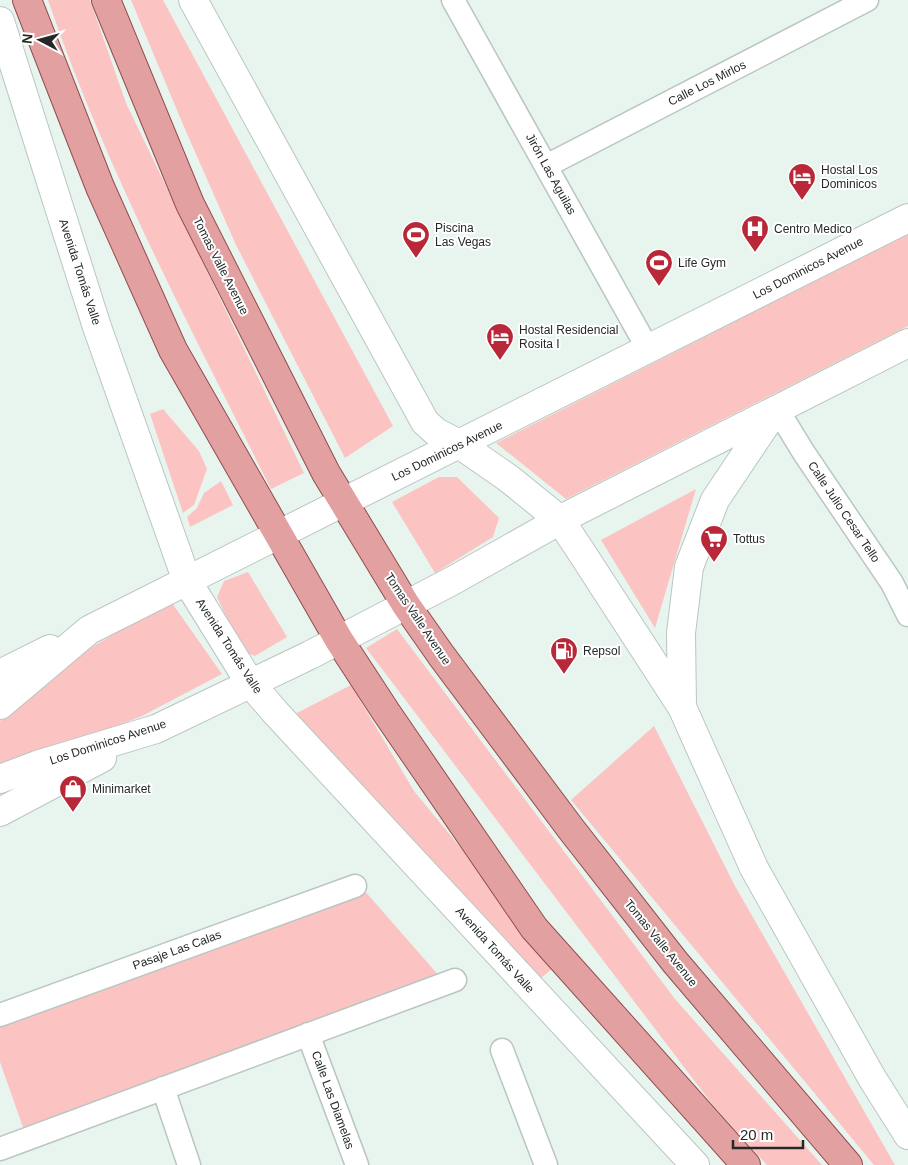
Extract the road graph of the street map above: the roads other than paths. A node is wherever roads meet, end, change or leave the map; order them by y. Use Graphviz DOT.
graph roads {
  1 [pos="27,0"];
  2 [pos="106,0"];
  3 [pos="193,0"];
  4 [pos="453,0"];
  5 [pos="867,0"];
  6 [pos="0,21"];
  7 [pos="546,166"];
  8 [pos="908,218"];
  9 [pos="908,343"];
  10 [pos="648,349"];
  11 [pos="776,410"];
  12 [pos="459,444"];
  13 [pos="342,503"];
  14 [pos="560,520"];
  15 [pos="280,534"];
  16 [pos="900,580"];
  17 [pos="187,582"];
  18 [pos="406,604"];
  19 [pos="908,615"];
  20 [pos="89,630"];
  21 [pos="339,640"];
  22 [pos="0,674"];
  23 [pos="250,683"];
  24 [pos="0,705"];
  25 [pos="682,707"];
  26 [pos="156,729"];
  27 [pos="0,779"];
  28 [pos="0,812"];
  29 [pos="355,886"];
  30 [pos="455,980"];
  31 [pos="0,1015"];
  32 [pos="308,1034"];
  33 [pos="502,1050"];
  34 [pos="163,1088"];
  35 [pos="908,1135"];
  36 [pos="0,1149"];
  37 [pos="0,1155"];
  38 [pos="4,1165"];
  39 [pos="189,1165"];
  40 [pos="357,1165"];
  41 [pos="546,1165"];
  42 [pos="694,1165"];
  43 [pos="746,1165"];
  44 [pos="848,1165"];
  1 -- 15 [label="main road"];
  2 -- 13 [label="main road, Tomas Valle Avenue"];
  3 -- 12 [label="main road"];
  4 -- 7 [label="street, Jirón Las Aguilas"];
  5 -- 7 [label="street, Calle Los Mirlos"];
  6 -- 17 [label="main road, Avenida Tomás Valle"];
  7 -- 10 [label="street, Jirón Las Aguilas"];
  8 -- 10 [label="main road, Los Dominicos Avenue"];
  9 -- 11 [label="main road, Los Dominicos Avenue"];
  10 -- 12 [label="main road, Los Dominicos Avenue"];
  11 -- 14 [label="main road, Los Dominicos Avenue"];
  11 -- 16 [label="street, Calle Julio Cesar Tello"];
  11 -- 25 [label="main road"];
  12 -- 13 [label="main road, Los Dominicos Avenue"];
  12 -- 14 [label="main road"];
  13 -- 15 [label="main road, Los Dominicos Avenue"];
  13 -- 18 [label="main road, Tomas Valle Avenue"];
  14 -- 18 [label="main road, Los Dominicos Avenue"];
  14 -- 25 [label="main road"];
  15 -- 17 [label="main road, Los Dominicos Avenue"];
  15 -- 21 [label="main road"];
  16 -- 19 [label="street, Calle Julio Cesar Tello"];
  17 -- 20 [label="main road, Los Dominicos Avenue"];
  17 -- 23 [label="main road, Avenida Tomás Valle"];
  18 -- 21 [label="main road, Los Dominicos Avenue"];
  18 -- 44 [label="main road, Tomas Valle Avenue"];
  20 -- 22 [label="main road"];
  20 -- 24 [label="main road, Los Dominicos Avenue"];
  21 -- 23 [label="main road, Los Dominicos Avenue"];
  21 -- 43 [label="main road"];
  23 -- 26 [label="main road, Los Dominicos Avenue"];
  23 -- 42 [label="main road, Avenida Tomás Valle"];
  25 -- 35 [label="main road"];
  26 -- 27 [label="main road, Los Dominicos Avenue"];
  26 -- 28 [label="main road"];
  29 -- 31 [label="street, Pasaje Las Calas"];
  30 -- 32 [label="street"];
  32 -- 34 [label="street"];
  32 -- 40 [label="street, Calle Las Diamelas"];
  33 -- 41 [label="street"];
  34 -- 36 [label="street"];
  34 -- 39 [label="street"];
  37 -- 38 [label="street"];
}
